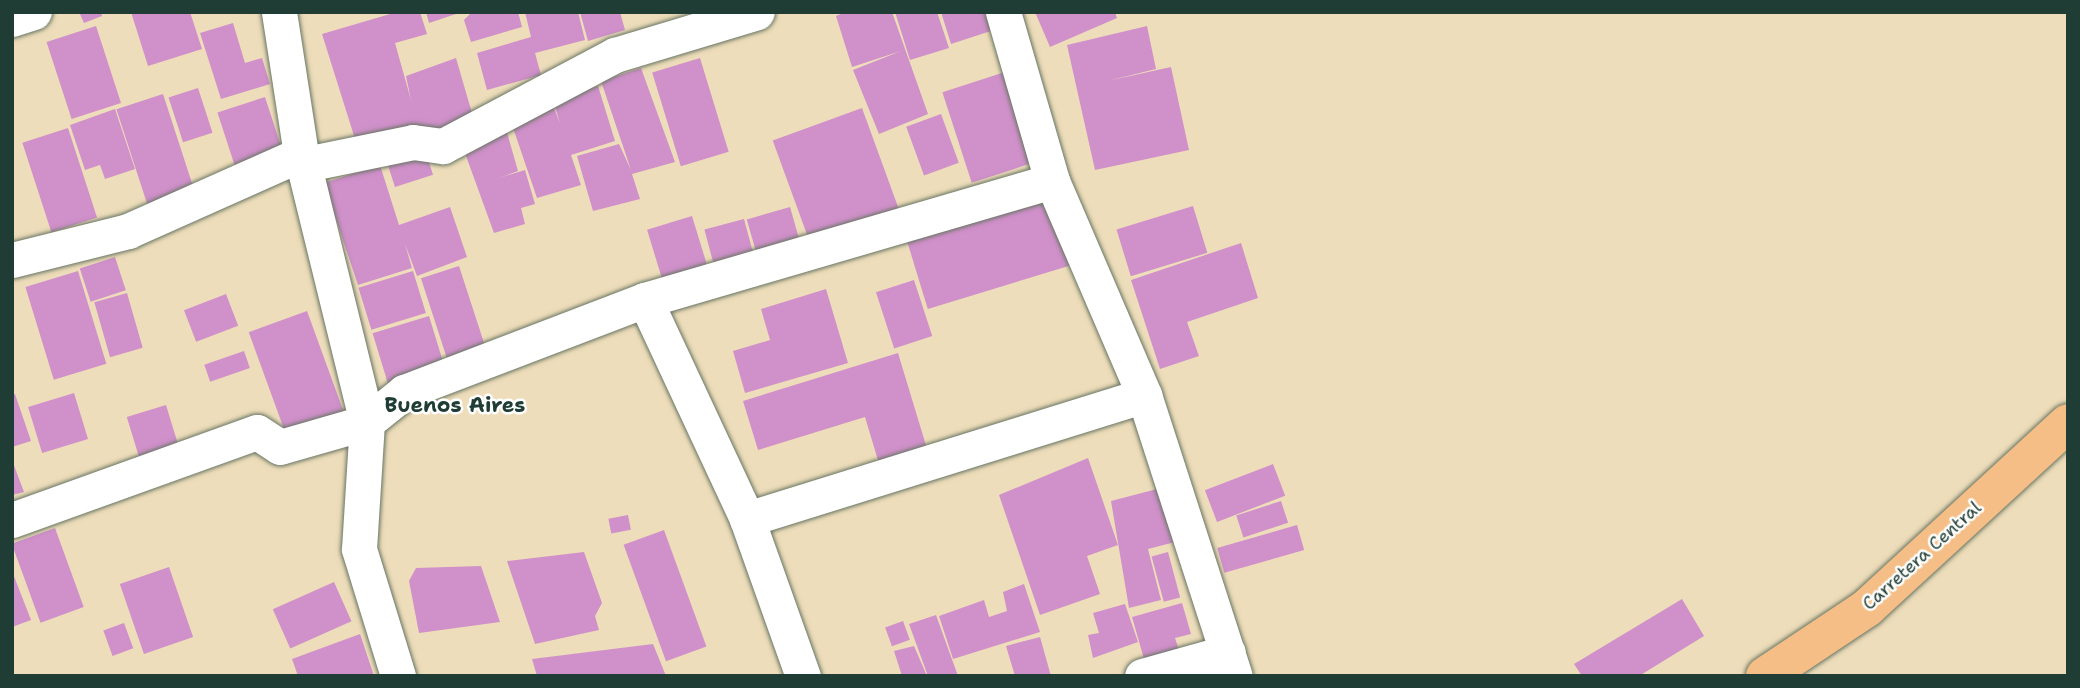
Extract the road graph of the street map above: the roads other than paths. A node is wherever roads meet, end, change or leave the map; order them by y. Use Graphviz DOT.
graph roads {
  1 [pos="34,12"];
  2 [pos="279,12"];
  3 [pos="757,12"];
  4 [pos="1003,12"];
  5 [pos="12,19"];
  6 [pos="300,155"];
  7 [pos="1052,181"];
  8 [pos="12,260"];
  9 [pos="645,300"];
  10 [pos="1144,395"];
  11 [pos="367,422"];
  12 [pos="2068,423"];
  13 [pos="747,519"];
  14 [pos="12,520"];
  15 [pos="1231,664"];
  16 [pos="398,676"];
  17 [pos="803,676"];
  18 [pos="1142,676"];
  19 [pos="1765,676"];
  1 -- 5 [label="street"];
  2 -- 6 [label="street"];
  3 -- 6 [label="street"];
  4 -- 7 [label="street"];
  6 -- 8 [label="street"];
  6 -- 11 [label="street"];
  7 -- 9 [label="street"];
  7 -- 10 [label="street"];
  9 -- 11 [label="street"];
  9 -- 13 [label="street"];
  10 -- 13 [label="street"];
  10 -- 15 [label="street"];
  11 -- 14 [label="street"];
  11 -- 16 [label="street"];
  12 -- 19 [label="highway, Carretera Central"];
  13 -- 17 [label="street"];
  15 -- 18 [label="street"];
}
